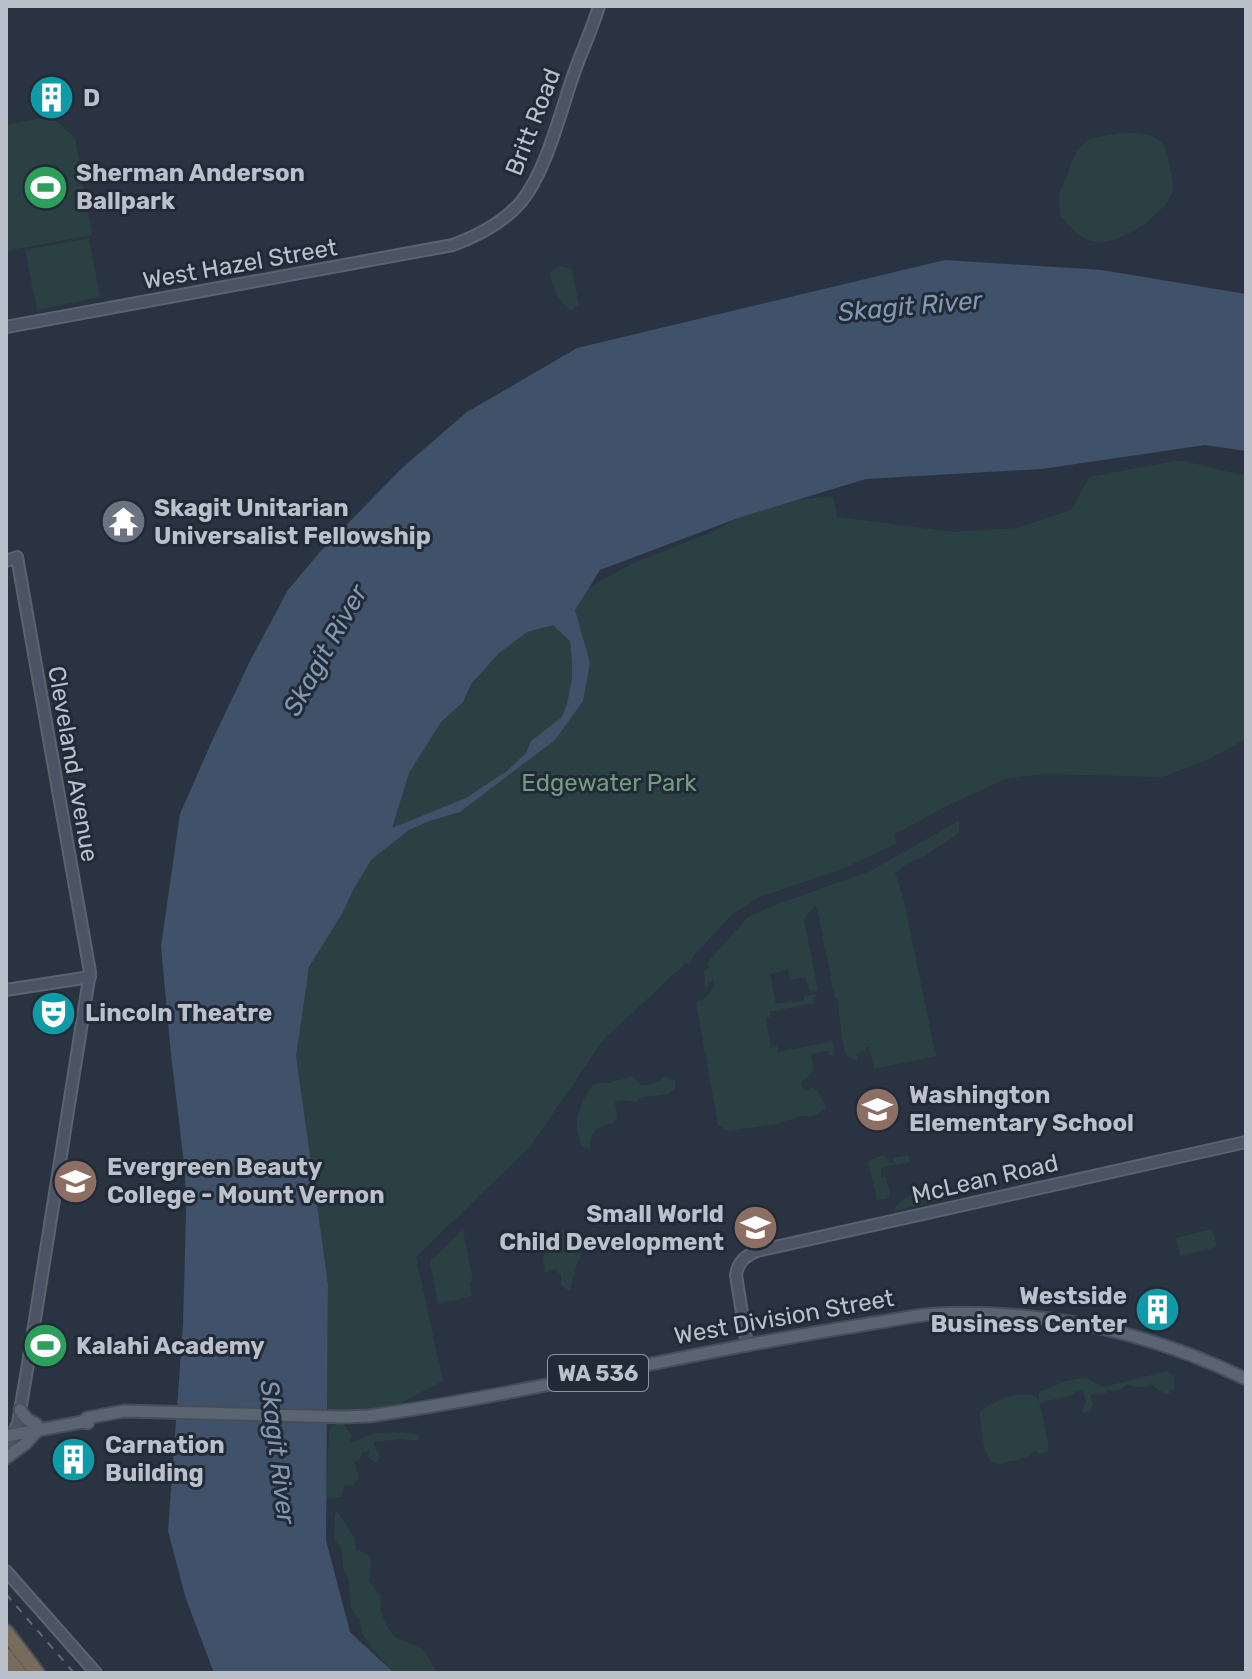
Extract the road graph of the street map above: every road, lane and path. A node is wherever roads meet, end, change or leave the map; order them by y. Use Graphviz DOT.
graph roads {
  1 [pos="599,6"];
  2 [pos="480,233"];
  3 [pos="6,327"];
  4 [pos="11,559"];
  5 [pos="90,977"];
  6 [pos="6,990"];
  7 [pos="1246,1142"];
  8 [pos="747,1345"];
  9 [pos="1246,1379"];
  10 [pos="20,1410"];
  11 [pos="39,1429"];
  12 [pos="10,1435"];
  13 [pos="6,1451"];
  14 [pos="6,1458"];
  15 [pos="6,1571"];
  16 [pos="6,1632"];
  17 [pos="6,1656"];
  18 [pos="19,1673"];
  19 [pos="37,1673"];
  20 [pos="96,1673"];
  1 -- 2 [label="street, Britt Road"];
  2 -- 3 [label="street, West Hazel Street"];
  4 -- 5 [label="street, Cleveland Avenue"];
  5 -- 6 [label="street"];
  5 -- 10 [label="street, Cleveland Avenue"];
  7 -- 8 [label="street, McLean Road"];
  8 -- 9 [label="main road, West Division Street / WA 536"];
  8 -- 11 [label="main road, West Division Street / WA 536"];
  10 -- 11 [label="main road"];
  10 -- 12 [label="street, Cleveland Avenue"];
  11 -- 12 [label="main road, West Division Street / WA 536"];
  11 -- 14 [label="main road"];
  12 -- 13 [label="street, Cleveland Avenue"];
  15 -- 20 [label="street"];
  16 -- 19 [label="highway"];
  17 -- 18 [label="highway"];
}
